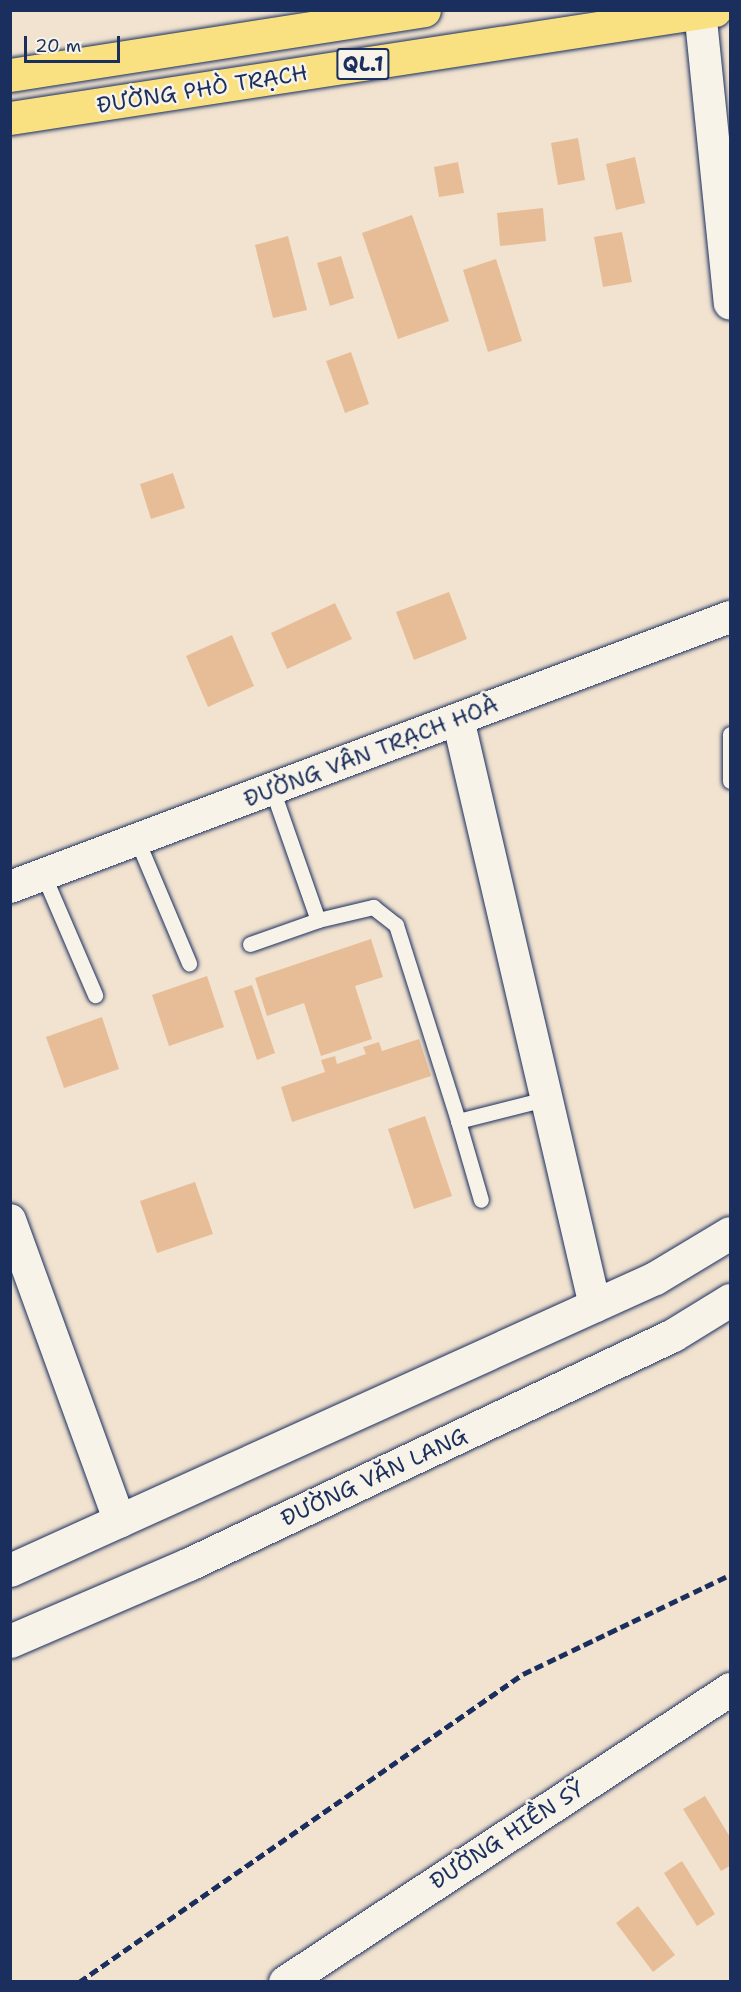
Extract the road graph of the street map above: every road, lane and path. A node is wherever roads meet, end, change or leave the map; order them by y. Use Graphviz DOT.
graph roads {
  1 [pos="424,10"];
  2 [pos="705,11"];
  3 [pos="10,75"];
  4 [pos="10,118"];
  5 [pos="730,303"];
  6 [pos="730,617"];
  7 [pos="458,719"];
  8 [pos="730,734"];
  9 [pos="730,781"];
  10 [pos="272,789"];
  11 [pos="136,840"];
  12 [pos="43,874"];
  13 [pos="10,887"];
  14 [pos="318,920"];
  15 [pos="250,944"];
  16 [pos="189,963"];
  17 [pos="95,995"];
  18 [pos="549,1098"];
  19 [pos="458,1121"];
  20 [pos="481,1200"];
  21 [pos="10,1220"];
  22 [pos="730,1233"];
  23 [pos="730,1300"];
  24 [pos="595,1306"];
  25 [pos="120,1522"];
  26 [pos="10,1570"];
  27 [pos="10,1641"];
  28 [pos="730,1689"];
  29 [pos="285,1982"];
  1 -- 3 [label="highway, ĐƯỜNG PHÒ TRẠCH / QL.1"];
  2 -- 4 [label="highway, ĐƯỜNG PHÒ TRẠCH / QL.1"];
  2 -- 5 [label="street"];
  6 -- 7 [label="street, ĐƯỜNG VÂN TRẠCH HOÀ"];
  7 -- 10 [label="street, ĐƯỜNG VÂN TRẠCH HOÀ"];
  7 -- 18 [label="street"];
  8 -- 9 [label="lane"];
  10 -- 11 [label="street, ĐƯỜNG VÂN TRẠCH HOÀ"];
  10 -- 14 [label="lane"];
  11 -- 12 [label="street, ĐƯỜNG VÂN TRẠCH HOÀ"];
  11 -- 16 [label="lane"];
  12 -- 13 [label="street, ĐƯỜNG VÂN TRẠCH HOÀ"];
  12 -- 17 [label="lane"];
  14 -- 15 [label="lane"];
  14 -- 19 [label="lane"];
  18 -- 19 [label="lane"];
  18 -- 24 [label="street"];
  19 -- 20 [label="lane"];
  21 -- 25 [label="street"];
  22 -- 24 [label="street"];
  23 -- 27 [label="street, ĐƯỜNG VĂN LANG"];
  24 -- 25 [label="street"];
  25 -- 26 [label="street"];
  28 -- 29 [label="street, ĐƯỜNG HIỀN SỸ"];
}
